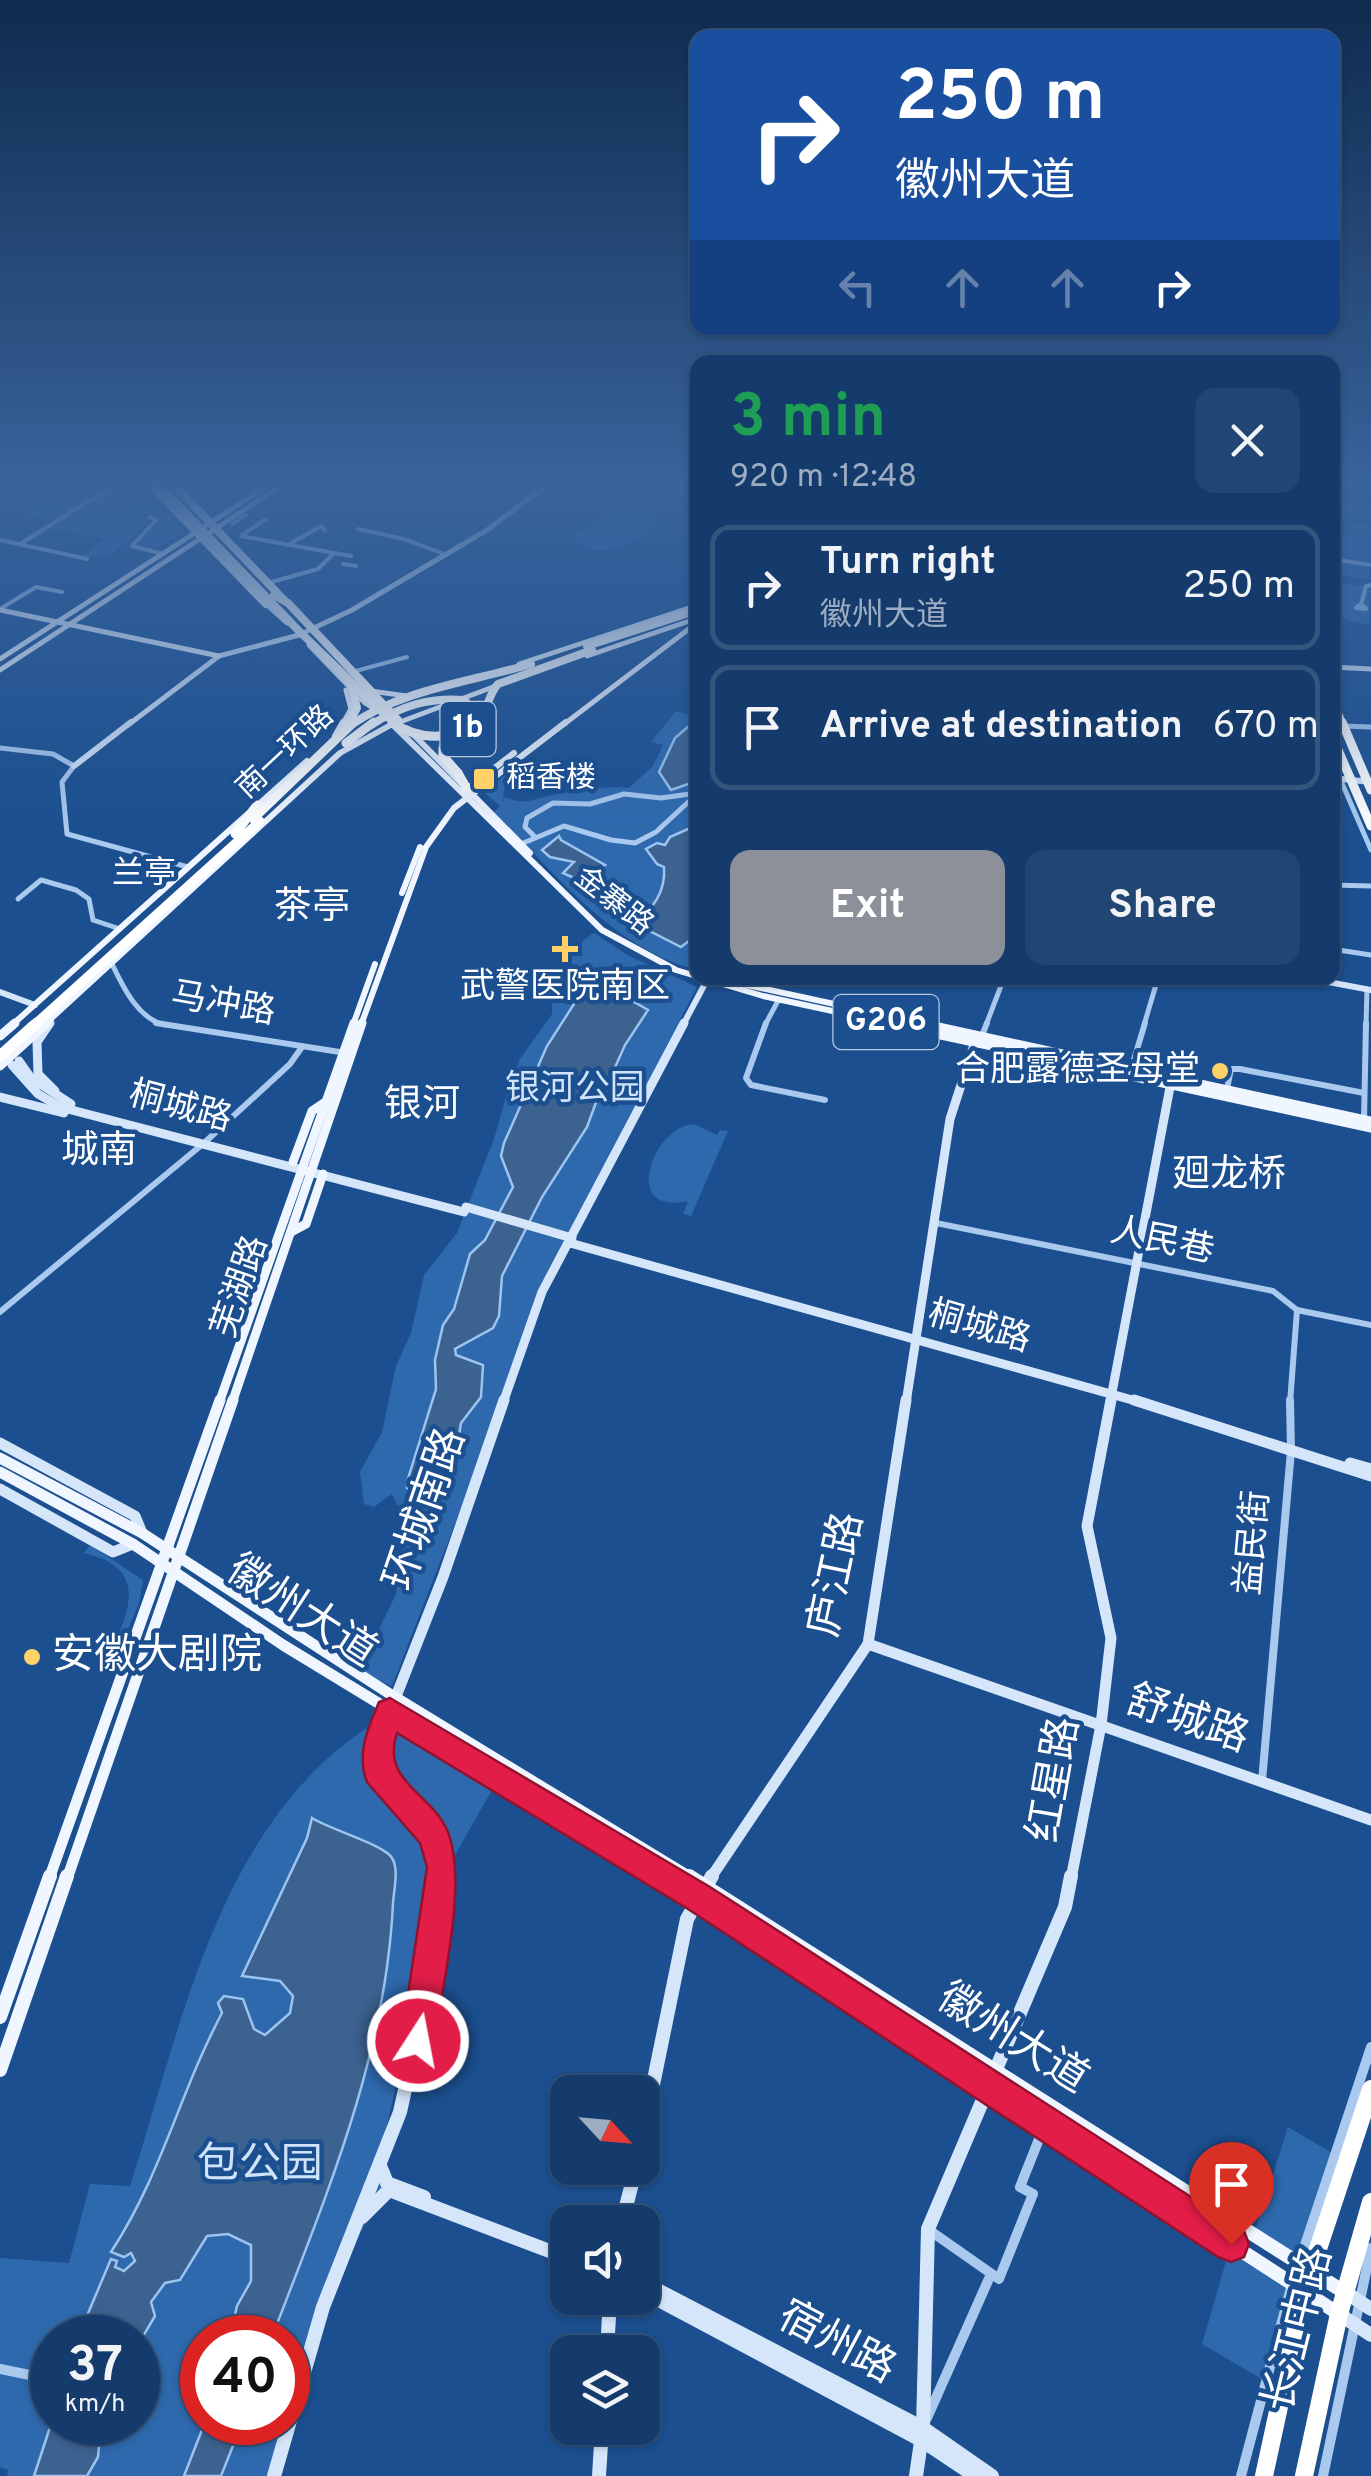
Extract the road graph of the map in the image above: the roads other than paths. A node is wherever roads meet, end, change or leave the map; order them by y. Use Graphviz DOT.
graph roads {
  1 [pos="91,601"];
  2 [pos="104,601"];
  3 [pos="267,601"];
  4 [pos="269,601"];
  5 [pos="270,601"];
  6 [pos="278,601"];
  7 [pos="284,601"];
  8 [pos="365,601"];
  9 [pos="1362,601"];
  10 [pos="1361,606"];
  11 [pos="0,611"];
  12 [pos="690,618"];
  13 [pos="690,618"];
  14 [pos="690,619"];
  15 [pos="53,625"];
  16 [pos="64,628"];
  17 [pos="312,630"];
  18 [pos="690,631"];
  19 [pos="650,633"];
  20 [pos="300,636"];
  21 [pos="620,637"];
  22 [pos="589,647"];
  23 [pos="408,656"];
  24 [pos="217,657"];
  25 [pos="0,660"];
  26 [pos="337,666"];
  27 [pos="1340,666"];
  28 [pos="1371,668"];
  29 [pos="0,670"];
  30 [pos="353,675"];
  31 [pos="346,690"];
  32 [pos="439,690"];
  33 [pos="371,691"];
  34 [pos="412,694"];
  35 [pos="382,709"];
  36 [pos="1340,715"];
  37 [pos="395,721"];
  38 [pos="1345,726"];
  39 [pos="1371,727"];
  40 [pos="342,732"];
  41 [pos="330,742"];
  42 [pos="346,743"];
  43 [pos="0,748"];
  44 [pos="314,762"];
  45 [pos="74,766"];
  46 [pos="1344,779"];
  47 [pos="1369,783"];
  48 [pos="690,793"];
  49 [pos="466,794"];
  50 [pos="690,798"];
  51 [pos="258,805"];
  52 [pos="260,820"];
  53 [pos="1371,826"];
  54 [pos="535,837"];
  55 [pos="237,838"];
  56 [pos="521,844"];
  57 [pos="1371,850"];
  58 [pos="188,867"];
  59 [pos="1340,885"];
  60 [pos="1371,886"];
  61 [pos="18,899"];
  62 [pos="120,929"];
  63 [pos="1340,949"];
  64 [pos="1371,955"];
  65 [pos="112,964"];
  66 [pos="690,970"];
  67 [pos="690,973"];
  68 [pos="1340,984"];
  69 [pos="706,985"];
  70 [pos="730,985"];
  71 [pos="736,985"];
  72 [pos="1001,985"];
  73 [pos="1156,985"];
  74 [pos="1369,990"];
  75 [pos="0,992"];
  76 [pos="778,999"];
  77 [pos="34,1005"];
  78 [pos="55,1014"];
  79 [pos="30,1025"];
  80 [pos="1368,1035"];
  81 [pos="0,1036"];
  82 [pos="979,1038"];
  83 [pos="0,1047"];
  84 [pos="302,1047"];
  85 [pos="347,1053"];
  86 [pos="0,1056"];
  87 [pos="15,1063"];
  88 [pos="1368,1065"];
  89 [pos="0,1066"];
  90 [pos="1132,1066"];
  91 [pos="1171,1080"];
  92 [pos="1228,1089"];
  93 [pos="1364,1093"];
  94 [pos="0,1097"];
  95 [pos="825,1100"];
  96 [pos="85,1110"];
  97 [pos="1369,1123"];
  98 [pos="206,1141"];
  99 [pos="308,1168"];
  100 [pos="936,1223"];
  101 [pos="1134,1261"];
  102 [pos="1297,1310"];
  103 [pos="0,1312"];
  104 [pos="1371,1325"];
  105 [pos="915,1336"];
  106 [pos="1110,1392"];
  107 [pos="0,1442"];
  108 [pos="1290,1448"];
  109 [pos="0,1458"];
  110 [pos="0,1472"];
  111 [pos="1371,1472"];
  112 [pos="0,1489"];
  113 [pos="138,1539"];
  114 [pos="169,1560"];
  115 [pos="868,1644"];
  116 [pos="395,1697"];
  117 [pos="390,1712"];
  118 [pos="1101,1725"];
  119 [pos="1262,1782"];
  120 [pos="1371,1820"];
  121 [pos="702,1892"];
  122 [pos="0,2017"];
  123 [pos="6,2035"];
  124 [pos="1371,2046"];
  125 [pos="2,2060"];
  126 [pos="995,2070"];
  127 [pos="655,2075"];
  128 [pos="989,2086"];
  129 [pos="1371,2089"];
  130 [pos="1046,2123"];
  131 [pos="380,2166"];
  132 [pos="1371,2202"];
  133 [pos="356,2222"];
  134 [pos="928,2229"];
  135 [pos="550,2247"];
  136 [pos="550,2248"];
  137 [pos="1371,2248"];
  138 [pos="1305,2267"];
  139 [pos="992,2274"];
  140 [pos="1298,2287"];
  141 [pos="660,2292"];
  142 [pos="660,2300"];
  143 [pos="1358,2301"];
  144 [pos="1346,2319"];
  145 [pos="1371,2336"];
  146 [pos="0,2369"];
  147 [pos="30,2375"];
  148 [pos="922,2434"];
  149 [pos="601,2445"];
  150 [pos="274,2476"];
  151 [pos="598,2476"];
  152 [pos="916,2476"];
  153 [pos="975,2476"];
  154 [pos="992,2476"];
  155 [pos="1241,2476"];
  156 [pos="1264,2476"];
  157 [pos="1304,2476"];
  158 [pos="1323,2476"];
  1 -- 15 [label="main road"];
  2 -- 16 [label="main road"];
  3 -- 31 [label="highway, bridge"];
  4 -- 20 [label="main road"];
  5 -- 26 [label="highway, bridge"];
  6 -- 33 [label="highway, bridge"];
  7 -- 17 [label="highway"];
  8 -- 17 [label="street"];
  9 -- 10 [label="street"];
  11 -- 15 [label="main road"];
  12 -- 21 [label="highway"];
  13 -- 22 [label="main road"];
  14 -- 19 [label="main road"];
  15 -- 16 [label="main road"];
  15 -- 25 [label="main road"];
  16 -- 24 [label="main road"];
  16 -- 29 [label="main road"];
  17 -- 20 [label="street"];
  17 -- 30 [label="highway"];
  18 -- 49 [label="main road, 芜湖路"];
  19 -- 21 [label="main road"];
  19 -- 37 [label="main road"];
  20 -- 24 [label="street"];
  20 -- 35 [label="main road"];
  21 -- 22 [label="highway"];
  22 -- 26 [label="highway, 1b, bridge"];
  22 -- 32 [label="main road"];
  22 -- 34 [label="highway, 南一环路, bridge"];
  22 -- 42 [label="highway, 南一环路, bridge"];
  23 -- 30 [label="street"];
  24 -- 45 [label="street"];
  26 -- 30 [label="highway, bridge"];
  26 -- 34 [label="highway, bridge"];
  26 -- 40 [label="highway, bridge"];
  27 -- 28 [label="street"];
  30 -- 33 [label="highway"];
  30 -- 42 [label="highway, bridge"];
  31 -- 41 [label="main road"];
  32 -- 33 [label="main road"];
  32 -- 35 [label="main road"];
  33 -- 35 [label="highway"];
  34 -- 40 [label="highway, 南一环路, bridge"];
  35 -- 37 [label="highway"];
  35 -- 41 [label="main road"];
  36 -- 38 [label="highway"];
  37 -- 49 [label="main road, 金寨路"];
  37 -- 52 [label="main road"];
  38 -- 39 [label="street"];
  38 -- 47 [label="highway"];
  40 -- 44 [label="highway, 南一环路, bridge"];
  41 -- 51 [label="main road"];
  42 -- 52 [label="highway, 南一环路, bridge"];
  43 -- 45 [label="street"];
  44 -- 49 [label="highway, bridge"];
  44 -- 52 [label="highway, 南一环路, bridge"];
  45 -- 58 [label="street"];
  46 -- 47 [label="street"];
  46 -- 53 [label="highway"];
  46 -- 57 [label="street"];
  48 -- 54 [label="street"];
  49 -- 56 [label="main road, 金寨路"];
  49 -- 67 [label="main road, 金寨路 / G206"];
  49 -- 85 [label="main road, 芜湖路"];
  50 -- 54 [label="street"];
  51 -- 55 [label="highway"];
  51 -- 58 [label="main road"];
  52 -- 55 [label="highway, 南一环路"];
  52 -- 65 [label="main road"];
  54 -- 56 [label="street"];
  55 -- 79 [label="highway, 南一环路"];
  56 -- 66 [label="main road, 金寨路"];
  58 -- 62 [label="main road"];
  59 -- 60 [label="street"];
  61 -- 62 [label="street"];
  62 -- 77 [label="main road"];
  63 -- 64 [label="street"];
  65 -- 78 [label="main road"];
  65 -- 84 [label="street, 马冲路"];
  68 -- 74 [label="street"];
  69 -- 116 [label="street, 环城南路"];
  70 -- 76 [label="main road, 金寨路 / G206"];
  71 -- 91 [label="main road, 金寨路"];
  72 -- 82 [label="street"];
  73 -- 90 [label="street"];
  74 -- 80 [label="street"];
  75 -- 77 [label="street"];
  76 -- 82 [label="main road, 金寨路 / G206"];
  76 -- 95 [label="street"];
  77 -- 81 [label="main road"];
  78 -- 89 [label="main road"];
  78 -- 96 [label="street"];
  79 -- 83 [label="highway, bridge"];
  79 -- 86 [label="highway, bridge"];
  80 -- 88 [label="street"];
  82 -- 91 [label="main road, 金寨路 / G206"];
  82 -- 100 [label="street, 庐江路"];
  84 -- 85 [label="street, 马冲路"];
  84 -- 98 [label="street"];
  85 -- 99 [label="main road, 芜湖路"];
  85 -- 99 [label="main road, 芜湖路"];
  87 -- 96 [label="street, 桐城路"];
  88 -- 93 [label="street"];
  91 -- 92 [label="main road, 金寨路"];
  91 -- 97 [label="main road, 金寨路 / G206"];
  91 -- 101 [label="street, 红星路"];
  92 -- 93 [label="street"];
  92 -- 97 [label="main road, 金寨路"];
  93 -- 97 [label="street"];
  94 -- 96 [label="street"];
  96 -- 98 [label="street, 桐城路"];
  98 -- 99 [label="street, 桐城路"];
  98 -- 103 [label="street"];
  99 -- 105 [label="street, 桐城路, bridge"];
  99 -- 114 [label="main road, 芜湖路"];
  99 -- 114 [label="main road, 芜湖路"];
  100 -- 101 [label="street, 人民巷"];
  100 -- 105 [label="street, 庐江路"];
  101 -- 102 [label="street, 人民巷"];
  101 -- 106 [label="street, 红星路"];
  102 -- 104 [label="street, 人民巷"];
  102 -- 108 [label="street, 益民街"];
  105 -- 106 [label="street, 桐城路"];
  105 -- 115 [label="street, 庐江路"];
  106 -- 108 [label="street, 桐城路"];
  106 -- 118 [label="street, 红星路"];
  107 -- 113 [label="street"];
  108 -- 111 [label="street, 桐城路"];
  108 -- 119 [label="street, 益民街"];
  109 -- 113 [label="main road, 徽州大道"];
  110 -- 113 [label="main road, 徽州大道"];
  112 -- 113 [label="street"];
  113 -- 114 [label="main road, 徽州大道"];
  114 -- 116 [label="main road, 徽州大道"];
  114 -- 117 [label="main road, 徽州大道"];
  114 -- 122 [label="main road, 芜湖路"];
  114 -- 123 [label="main road, 芜湖路"];
  115 -- 118 [label="street, 舒城路"];
  115 -- 121 [label="street, 庐江路"];
  116 -- 117 [label="street, 环城南路"];
  116 -- 121 [label="main road, 徽州大道"];
  117 -- 121 [label="main road, 徽州大道"];
  117 -- 131 [label="street, 环城南路"];
  118 -- 119 [label="street, 舒城路"];
  118 -- 126 [label="street, 红星路"];
  119 -- 120 [label="street, 舒城路"];
  121 -- 126 [label="main road, 徽州大道"];
  121 -- 127 [label="street, 庐江路"];
  121 -- 128 [label="main road, 徽州大道"];
  123 -- 125 [label="main road, 芜湖路"];
  124 -- 138 [label="street"];
  126 -- 128 [label="street, 红星路"];
  126 -- 138 [label="main road, 徽州大道"];
  128 -- 130 [label="main road, 徽州大道"];
  128 -- 134 [label="street, 红星路"];
  129 -- 138 [label="highway, 长江中路"];
  130 -- 139 [label="street"];
  130 -- 140 [label="main road, 徽州大道"];
  131 -- 133 [label="street, 环城南路"];
  131 -- 135 [label="street"];
  132 -- 143 [label="highway, 长江中路"];
  133 -- 136 [label="street"];
  133 -- 150 [label="street, 环城南路"];
  134 -- 139 [label="street"];
  134 -- 148 [label="street, 红星路"];
  137 -- 143 [label="street"];
  138 -- 140 [label="highway, 长江中路"];
  138 -- 143 [label="main road, 徽州大道"];
  139 -- 148 [label="street"];
  140 -- 144 [label="main road, 徽州大道"];
  140 -- 155 [label="street"];
  140 -- 156 [label="highway, 长江中路"];
  141 -- 148 [label="street, 宿州路"];
  142 -- 148 [label="street, 宿州路"];
  143 -- 144 [label="highway, 长江中路"];
  144 -- 145 [label="street, 徽州大道"];
  144 -- 157 [label="highway, 长江中路"];
  144 -- 158 [label="street"];
  146 -- 147 [label="street"];
  148 -- 152 [label="street, 红星路"];
  148 -- 153 [label="street, 宿州路"];
  148 -- 154 [label="street, 宿州路"];
  149 -- 151 [label="street"];
}
